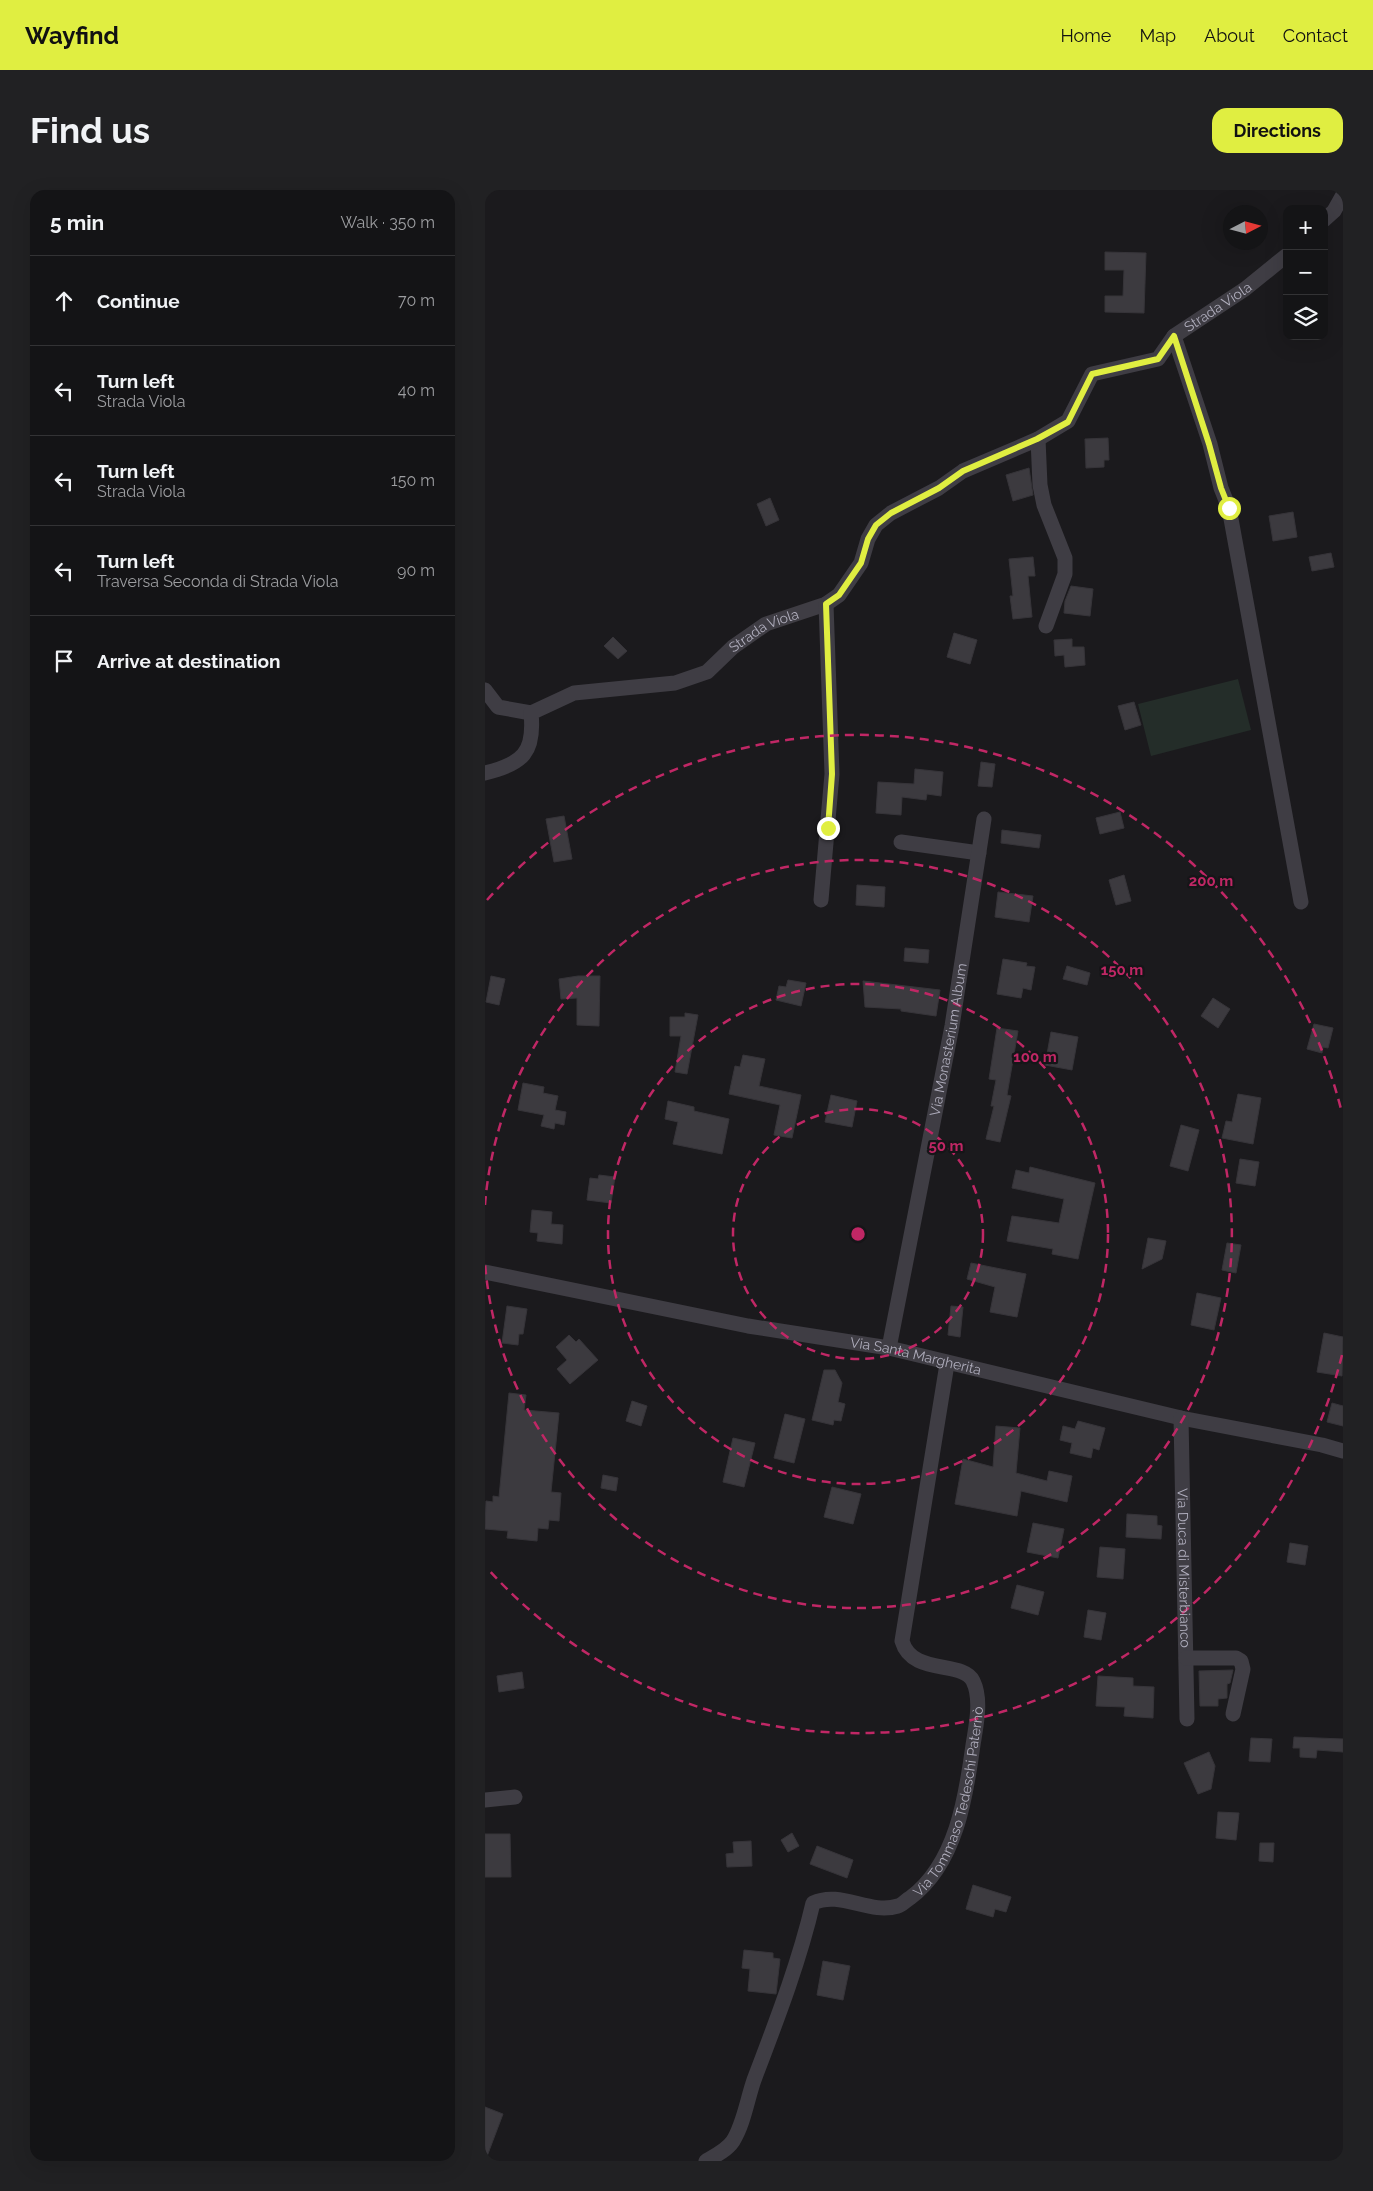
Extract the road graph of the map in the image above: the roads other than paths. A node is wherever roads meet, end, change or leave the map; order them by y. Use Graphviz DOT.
graph roads {
  1 [pos="1343,195"];
  2 [pos="1328,216"];
  3 [pos="1283,258"];
  4 [pos="1174,336"];
  5 [pos="1037,439"];
  6 [pos="826,604"];
  7 [pos="1046,626"];
  8 [pos="485,690"];
  9 [pos="531,713"];
  10 [pos="485,773"];
  11 [pos="984,819"];
  12 [pos="901,842"];
  13 [pos="979,853"];
  14 [pos="821,900"];
  15 [pos="1301,902"];
  16 [pos="485,1272"];
  17 [pos="889,1348"];
  18 [pos="947,1364"];
  19 [pos="1181,1418"];
  20 [pos="1343,1452"];
  21 [pos="1186,1658"];
  22 [pos="1233,1714"];
  23 [pos="1187,1719"];
  24 [pos="515,1798"];
  25 [pos="485,1800"];
  26 [pos="705,2161"];
  1 -- 2 [label="street"];
  3 -- 4 [label="street, Strada Viola"];
  4 -- 5 [label="street, Strada Viola"];
  4 -- 15 [label="street"];
  5 -- 6 [label="street, Strada Viola"];
  5 -- 7 [label="street"];
  6 -- 9 [label="street, Strada Viola"];
  6 -- 14 [label="street"];
  8 -- 9 [label="street"];
  9 -- 10 [label="street"];
  11 -- 13 [label="street, Via Monasterium Album"];
  12 -- 13 [label="street"];
  13 -- 17 [label="street, Via Monasterium Album"];
  16 -- 17 [label="street, Via Santa Margherita"];
  17 -- 18 [label="street, Via Santa Margherita"];
  18 -- 19 [label="street, Via Santa Margherita"];
  18 -- 26 [label="street, Via Tommaso Tedeschi Paternò"];
  19 -- 20 [label="street, Via Santa Margherita"];
  19 -- 21 [label="street, Via Duca di Misterbianco"];
  21 -- 22 [label="street"];
  21 -- 23 [label="street, Via Duca di Misterbianco"];
  24 -- 25 [label="street"];
}
